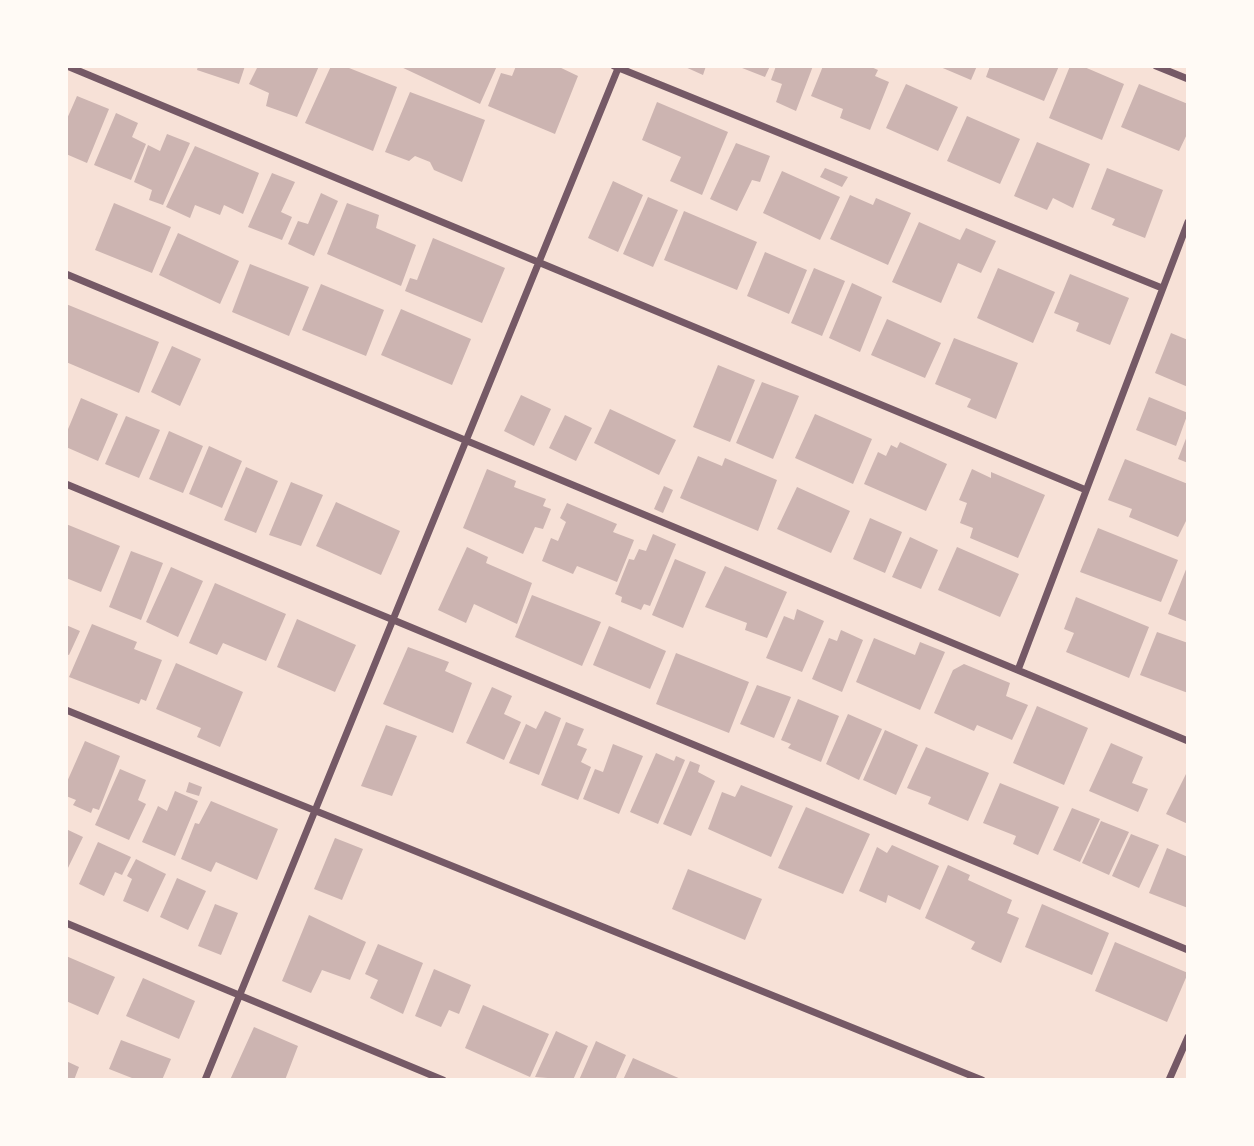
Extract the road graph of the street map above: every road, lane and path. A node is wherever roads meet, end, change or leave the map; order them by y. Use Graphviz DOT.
graph roads {
  1 [pos="67,66"];
  2 [pos="1156,66"];
  3 [pos="617,67"];
  4 [pos="1188,79"];
  5 [pos="1188,222"];
  6 [pos="539,263"];
  7 [pos="66,274"];
  8 [pos="1163,288"];
  9 [pos="467,440"];
  10 [pos="66,484"];
  11 [pos="1086,490"];
  12 [pos="394,618"];
  13 [pos="1018,670"];
  14 [pos="66,710"];
  15 [pos="1188,741"];
  16 [pos="315,811"];
  17 [pos="66,923"];
  18 [pos="1188,950"];
  19 [pos="240,995"];
  20 [pos="1188,1037"];
  21 [pos="205,1080"];
  22 [pos="443,1080"];
  23 [pos="982,1080"];
  24 [pos="1169,1080"];
  1 -- 6 [label="street"];
  2 -- 4 [label="street"];
  3 -- 6 [label="street"];
  3 -- 8 [label="street"];
  5 -- 8 [label="street"];
  6 -- 9 [label="street"];
  6 -- 11 [label="street"];
  7 -- 9 [label="street"];
  8 -- 11 [label="street"];
  9 -- 12 [label="street"];
  9 -- 13 [label="street"];
  10 -- 12 [label="street"];
  11 -- 13 [label="street"];
  12 -- 16 [label="street"];
  12 -- 18 [label="street"];
  13 -- 15 [label="street"];
  14 -- 16 [label="street"];
  16 -- 19 [label="street"];
  16 -- 23 [label="street"];
  17 -- 19 [label="street"];
  19 -- 21 [label="street"];
  19 -- 22 [label="street"];
  20 -- 24 [label="street"];
}
